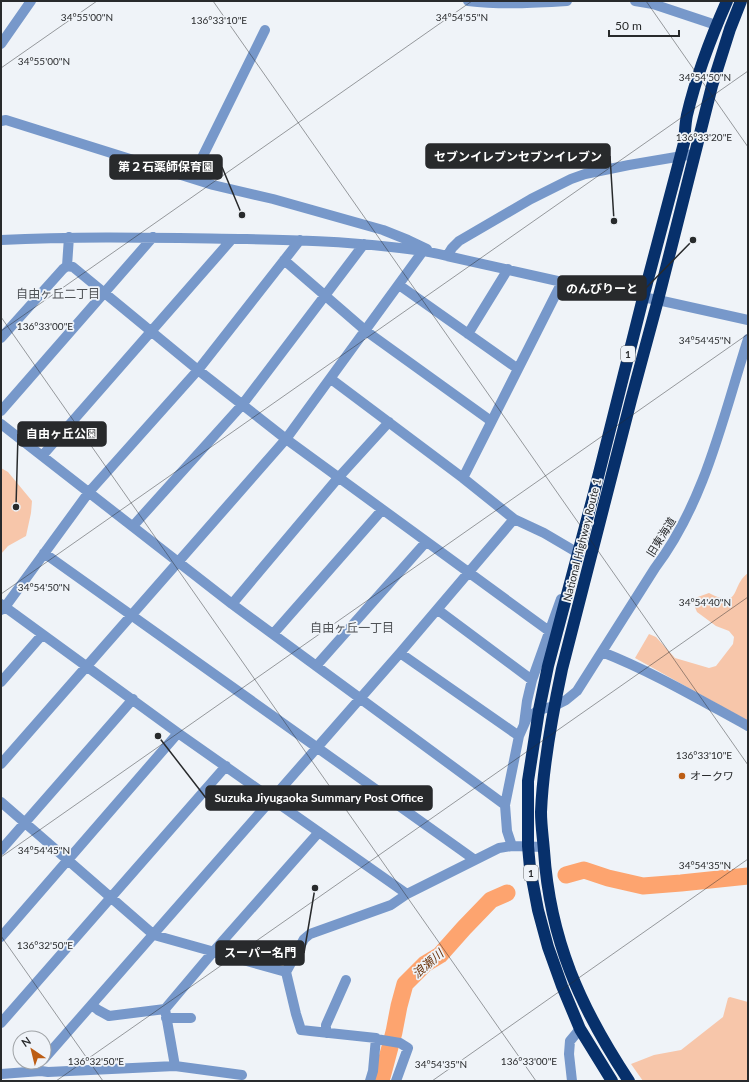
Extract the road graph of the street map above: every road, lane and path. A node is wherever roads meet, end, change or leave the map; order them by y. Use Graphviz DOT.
graph roads {
  1 [pos="31,1"];
  2 [pos="468,1"];
  3 [pos="567,1"];
  4 [pos="635,1"];
  5 [pos="727,1"];
  6 [pos="741,1"];
  7 [pos="716,26"];
  8 [pos="265,30"];
  9 [pos="1,44"];
  10 [pos="1,121"];
  11 [pos="694,154"];
  12 [pos="680,157"];
  13 [pos="192,178"];
  14 [pos="69,237"];
  15 [pos="154,237"];
  16 [pos="232,239"];
  17 [pos="1,240"];
  18 [pos="300,240"];
  19 [pos="364,244"];
  20 [pos="428,251"];
  21 [pos="447,256"];
  22 [pos="284,260"];
  23 [pos="68,266"];
  24 [pos="508,269"];
  25 [pos="562,282"];
  26 [pos="399,285"];
  27 [pos="104,293"];
  28 [pos="325,295"];
  29 [pos="642,298"];
  30 [pos="658,300"];
  31 [pos="748,320"];
  32 [pos="366,331"];
  33 [pos="152,332"];
  34 [pos="468,334"];
  35 [pos="1,338"];
  36 [pos="748,339"];
  37 [pos="198,370"];
  38 [pos="518,370"];
  39 [pos="331,379"];
  40 [pos="242,405"];
  41 [pos="1,411"];
  42 [pos="491,421"];
  43 [pos="389,422"];
  44 [pos="1,424"];
  45 [pos="286,439"];
  46 [pos="42,456"];
  47 [pos="338,478"];
  48 [pos="463,478"];
  49 [pos="90,492"];
  50 [pos="382,510"];
  51 [pos="514,519"];
  52 [pos="133,526"];
  53 [pos="426,542"];
  54 [pos="44,553"];
  55 [pos="578,553"];
  56 [pos="178,562"];
  57 [pos="469,573"];
  58 [pos="572,576"];
  59 [pos="232,604"];
  60 [pos="2,607"];
  61 [pos="438,610"];
  62 [pos="132,616"];
  63 [pos="549,631"];
  64 [pos="273,634"];
  65 [pos="42,635"];
  66 [pos="602,652"];
  67 [pos="400,653"];
  68 [pos="316,666"];
  69 [pos="87,667"];
  70 [pos="532,680"];
  71 [pos="1,682"];
  72 [pos="133,699"];
  73 [pos="360,699"];
  74 [pos="554,706"];
  75 [pos="539,710"];
  76 [pos="523,726"];
  77 [pos="748,726"];
  78 [pos="178,733"];
  79 [pos="519,736"];
  80 [pos="317,748"];
  81 [pos="1,764"];
  82 [pos="226,766"];
  83 [pos="273,799"];
  84 [pos="1,802"];
  85 [pos="505,805"];
  86 [pos="25,822"];
  87 [pos="318,832"];
  88 [pos="512,846"];
  89 [pos="528,846"];
  90 [pos="544,847"];
  91 [pos="1,850"];
  92 [pos="68,860"];
  93 [pos="475,860"];
  94 [pos="407,894"];
  95 [pos="111,898"];
  96 [pos="154,935"];
  97 [pos="1,937"];
  98 [pos="213,952"];
  99 [pos="286,972"];
  100 [pos="346,980"];
  101 [pos="92,1005"];
  102 [pos="166,1014"];
  103 [pos="191,1018"];
  104 [pos="1,1023"];
  105 [pos="580,1029"];
  106 [pos="326,1033"];
  107 [pos="378,1039"];
  108 [pos="52,1050"];
  109 [pos="175,1066"];
  110 [pos="42,1071"];
  111 [pos="1,1074"];
  112 [pos="242,1075"];
  113 [pos="370,1081"];
  114 [pos="396,1081"];
  115 [pos="572,1081"];
  116 [pos="612,1081"];
  117 [pos="629,1081"];
  1 -- 9 [label="street"];
  2 -- 3 [label="street"];
  4 -- 7 [label="street"];
  5 -- 7 [label="highway, National Highway Route 1 / 1"];
  6 -- 11 [label="highway, National Highway Route 1 / 1"];
  7 -- 12 [label="highway, National Highway Route 1 / 1"];
  8 -- 13 [label="street"];
  10 -- 13 [label="street"];
  11 -- 12 [label="street"];
  11 -- 30 [label="highway, National Highway Route 1 / 1"];
  12 -- 21 [label="street"];
  12 -- 29 [label="highway, National Highway Route 1 / 1"];
  13 -- 20 [label="street"];
  14 -- 15 [label="street"];
  14 -- 17 [label="street"];
  14 -- 23 [label="street"];
  15 -- 16 [label="street"];
  15 -- 27 [label="street"];
  16 -- 18 [label="street"];
  16 -- 33 [label="street"];
  18 -- 19 [label="street"];
  18 -- 22 [label="street"];
  19 -- 20 [label="street"];
  19 -- 28 [label="street"];
  20 -- 21 [label="street"];
  20 -- 26 [label="street"];
  21 -- 24 [label="street"];
  22 -- 28 [label="street"];
  22 -- 37 [label="street"];
  23 -- 27 [label="street"];
  23 -- 35 [label="street"];
  24 -- 25 [label="street"];
  24 -- 34 [label="street"];
  25 -- 29 [label="street"];
  25 -- 38 [label="street"];
  26 -- 32 [label="street"];
  26 -- 34 [label="street"];
  27 -- 33 [label="street"];
  27 -- 41 [label="street"];
  28 -- 32 [label="street"];
  28 -- 40 [label="street"];
  29 -- 30 [label="street"];
  29 -- 55 [label="highway, National Highway Route 1 / 1"];
  30 -- 31 [label="street"];
  30 -- 74 [label="highway, National Highway Route 1 / 1"];
  32 -- 39 [label="street"];
  32 -- 42 [label="street"];
  33 -- 37 [label="street"];
  33 -- 46 [label="street"];
  34 -- 38 [label="street"];
  36 -- 66 [label="street, 旧東海道"];
  37 -- 40 [label="street"];
  37 -- 49 [label="street"];
  38 -- 42 [label="street"];
  39 -- 43 [label="street"];
  39 -- 45 [label="street"];
  40 -- 45 [label="street"];
  40 -- 52 [label="street"];
  42 -- 48 [label="street"];
  43 -- 47 [label="street"];
  43 -- 48 [label="street"];
  44 -- 46 [label="street"];
  45 -- 47 [label="street"];
  45 -- 56 [label="street"];
  46 -- 49 [label="street"];
  47 -- 50 [label="street"];
  47 -- 59 [label="street"];
  48 -- 51 [label="street"];
  49 -- 52 [label="street"];
  49 -- 54 [label="street"];
  50 -- 53 [label="street"];
  50 -- 64 [label="street"];
  51 -- 55 [label="street"];
  51 -- 57 [label="street"];
  52 -- 56 [label="street"];
  53 -- 57 [label="street"];
  53 -- 68 [label="street"];
  54 -- 60 [label="street"];
  54 -- 62 [label="street"];
  55 -- 58 [label="highway, National Highway Route 1 / 1"];
  56 -- 59 [label="street"];
  56 -- 62 [label="street"];
  57 -- 61 [label="street"];
  57 -- 63 [label="street"];
  58 -- 63 [label="street"];
  58 -- 75 [label="highway, National Highway Route 1 / 1"];
  59 -- 64 [label="street"];
  60 -- 65 [label="street"];
  61 -- 67 [label="street"];
  61 -- 70 [label="street"];
  62 -- 69 [label="street"];
  62 -- 80 [label="street"];
  63 -- 70 [label="street"];
  64 -- 68 [label="street"];
  65 -- 69 [label="street"];
  65 -- 71 [label="street"];
  66 -- 74 [label="street, 旧東海道"];
  66 -- 77 [label="street"];
  67 -- 73 [label="street"];
  67 -- 79 [label="street"];
  68 -- 73 [label="street"];
  69 -- 72 [label="street"];
  69 -- 81 [label="street"];
  70 -- 76 [label="street"];
  72 -- 78 [label="street"];
  72 -- 86 [label="street"];
  73 -- 80 [label="street"];
  73 -- 85 [label="street"];
  74 -- 75 [label="street, 旧東海道"];
  74 -- 90 [label="highway, National Highway Route 1 / 1"];
  75 -- 76 [label="street"];
  75 -- 89 [label="highway, National Highway Route 1 / 1"];
  76 -- 79 [label="street"];
  78 -- 82 [label="street"];
  78 -- 92 [label="street"];
  79 -- 85 [label="street"];
  80 -- 83 [label="street"];
  80 -- 93 [label="street"];
  82 -- 83 [label="street"];
  82 -- 95 [label="street"];
  83 -- 87 [label="street"];
  83 -- 96 [label="street"];
  84 -- 86 [label="street"];
  85 -- 88 [label="street"];
  86 -- 91 [label="street"];
  86 -- 92 [label="street"];
  87 -- 94 [label="street"];
  87 -- 98 [label="street"];
  88 -- 89 [label="street"];
  88 -- 93 [label="street"];
  89 -- 90 [label="street"];
  89 -- 105 [label="highway, National Highway Route 1 / 1"];
  90 -- 117 [label="highway, National Highway Route 1 / 1"];
  92 -- 95 [label="street"];
  92 -- 97 [label="street"];
  93 -- 94 [label="street"];
  94 -- 99 [label="street"];
  95 -- 96 [label="street"];
  95 -- 104 [label="street"];
  96 -- 98 [label="street"];
  96 -- 101 [label="street"];
  98 -- 99 [label="street"];
  98 -- 102 [label="street"];
  99 -- 106 [label="street"];
  100 -- 106 [label="street"];
  101 -- 102 [label="street"];
  101 -- 108 [label="street"];
  102 -- 103 [label="street"];
  102 -- 109 [label="street"];
  105 -- 115 [label="street"];
  105 -- 116 [label="highway, National Highway Route 1 / 1"];
  106 -- 107 [label="street"];
  107 -- 113 [label="street"];
  107 -- 114 [label="street"];
  109 -- 110 [label="street"];
  109 -- 112 [label="street"];
  110 -- 111 [label="street"];
}
